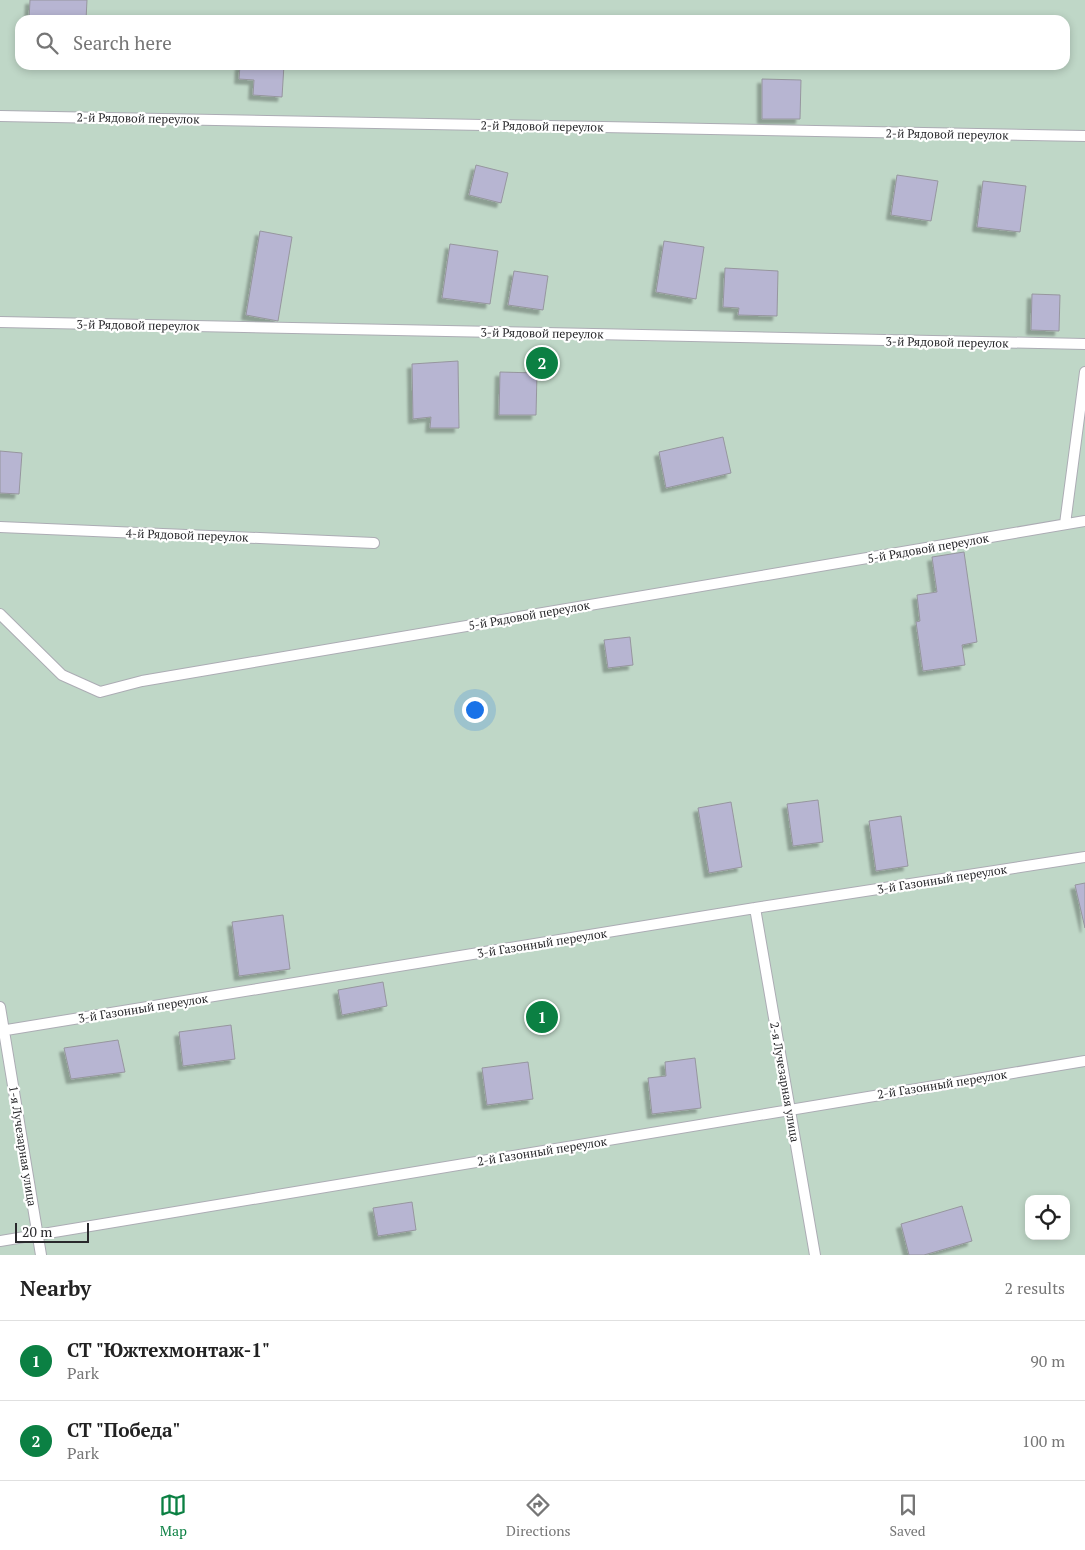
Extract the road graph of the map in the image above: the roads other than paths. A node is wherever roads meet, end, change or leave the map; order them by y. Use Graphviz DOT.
graph roads {
  1 [pos="0,116"];
  2 [pos="1085,136"];
  3 [pos="0,322"];
  4 [pos="1085,344"];
  5 [pos="1085,372"];
  6 [pos="1085,521"];
  7 [pos="1066,524"];
  8 [pos="0,527"];
  9 [pos="374,543"];
  10 [pos="0,614"];
  11 [pos="1085,856"];
  12 [pos="755,908"];
  13 [pos="0,1006"];
  14 [pos="2,1031"];
  15 [pos="1085,1060"];
  16 [pos="790,1110"];
  17 [pos="38,1235"];
  18 [pos="0,1242"];
  19 [pos="41,1255"];
  20 [pos="815,1255"];
  1 -- 2 [label="lane, 2-й Рядовой переулок"];
  3 -- 4 [label="lane, 3-й Рядовой переулок"];
  5 -- 7 [label="lane"];
  6 -- 7 [label="lane, 5-й Рядовой переулок"];
  7 -- 10 [label="lane, 5-й Рядовой переулок"];
  8 -- 9 [label="lane, 4-й Рядовой переулок"];
  11 -- 12 [label="lane, 3-й Газонный переулок"];
  12 -- 14 [label="lane, 3-й Газонный переулок"];
  12 -- 16 [label="lane, 2-я Лучезарная улица"];
  13 -- 14 [label="lane, 1-я Лучезарная улица"];
  14 -- 17 [label="lane, 1-я Лучезарная улица"];
  15 -- 16 [label="lane, 2-й Газонный переулок"];
  16 -- 17 [label="lane, 2-й Газонный переулок"];
  16 -- 20 [label="lane, 2-я Лучезарная улица"];
  17 -- 18 [label="lane, 2-й Газонный переулок"];
  17 -- 19 [label="lane, 1-я Лучезарная улица"];
}
